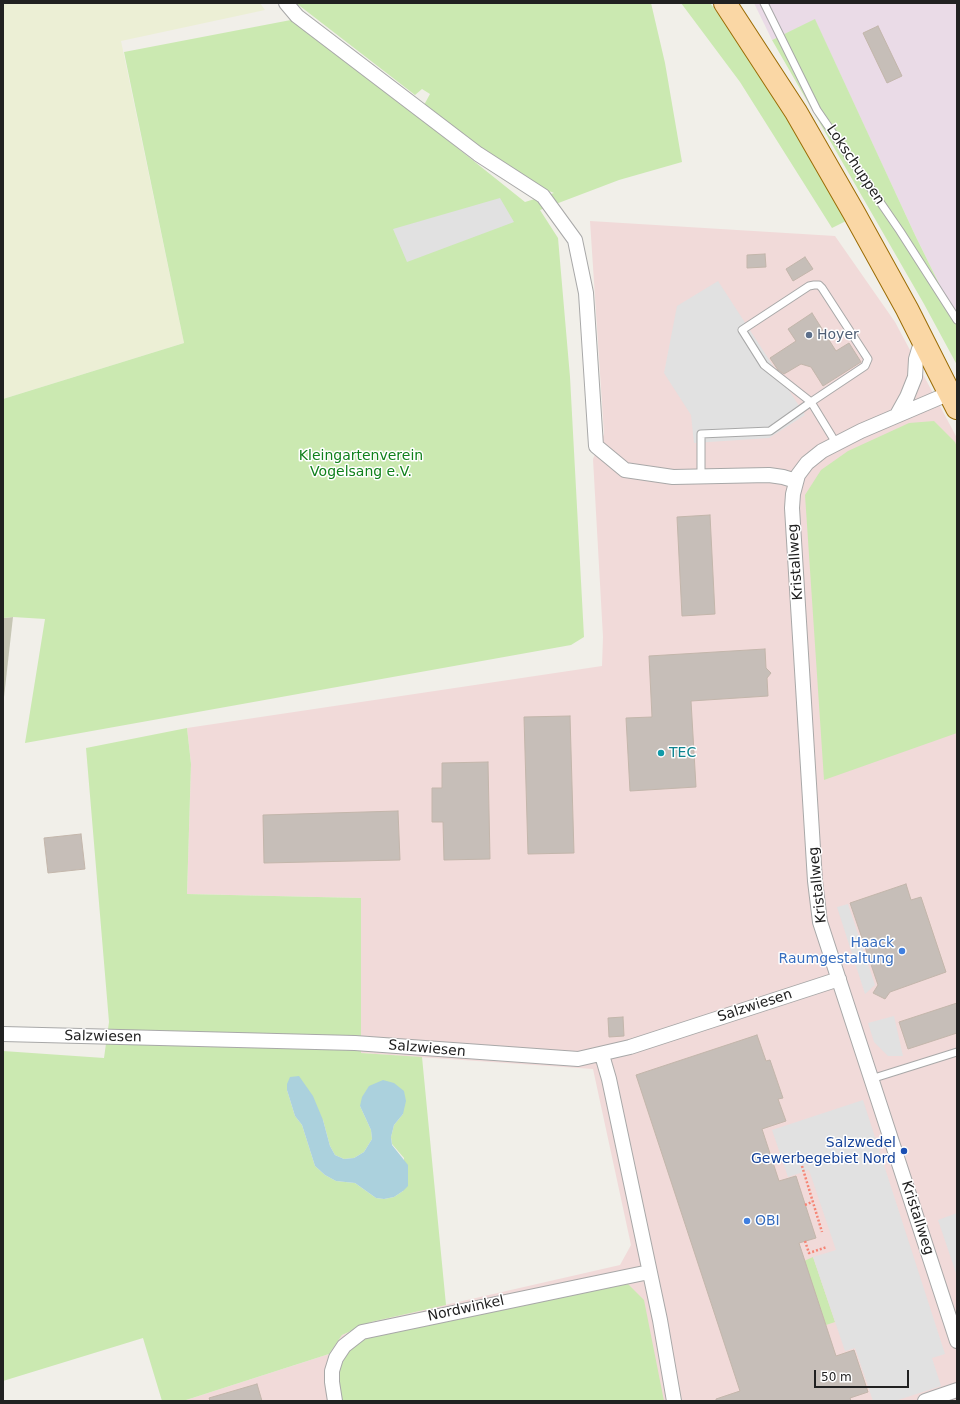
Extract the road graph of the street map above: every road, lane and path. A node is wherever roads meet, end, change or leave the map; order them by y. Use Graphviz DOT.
graph roads {
  1 [pos="286,3"];
  2 [pos="725,3"];
  3 [pos="764,3"];
  4 [pos="957,320"];
  5 [pos="922,339"];
  6 [pos="953,400"];
  7 [pos="811,402"];
  8 [pos="897,415"];
  9 [pos="836,443"];
  10 [pos="701,476"];
  11 [pos="796,481"];
  12 [pos="839,979"];
  13 [pos="3,1034"];
  14 [pos="957,1052"];
  15 [pos="602,1055"];
  16 [pos="871,1079"];
  17 [pos="802,1166"];
  18 [pos="812,1202"];
  19 [pos="805,1205"];
  20 [pos="822,1232"];
  21 [pos="805,1241"];
  22 [pos="827,1247"];
  23 [pos="649,1272"];
  24 [pos="957,1341"];
  25 [pos="957,1390"];
  26 [pos="335,1401"];
  27 [pos="674,1401"];
  28 [pos="925,1401"];
  1 -- 10 [label="street"];
  2 -- 5 [label="main road"];
  3 -- 4 [label="lane, Lokschuppen"];
  5 -- 6 [label="main road"];
  5 -- 8 [label="street"];
  6 -- 8 [label="street, Kristallweg"];
  7 -- 7 [label="lane"];
  7 -- 9 [label="lane"];
  7 -- 10 [label="lane"];
  8 -- 9 [label="street, Kristallweg"];
  9 -- 11 [label="street, Kristallweg"];
  10 -- 11 [label="street"];
  11 -- 12 [label="street, Kristallweg"];
  12 -- 15 [label="street, Salzwiesen"];
  12 -- 16 [label="street, Kristallweg"];
  13 -- 15 [label="street, Salzwiesen"];
  14 -- 16 [label="lane"];
  15 -- 23 [label="street"];
  16 -- 24 [label="street, Kristallweg"];
  17 -- 18 [label="path"];
  18 -- 19 [label="path"];
  18 -- 20 [label="path"];
  21 -- 22 [label="path"];
  23 -- 26 [label="street, Nordwinkel"];
  23 -- 27 [label="street"];
  25 -- 28 [label="street"];
}
